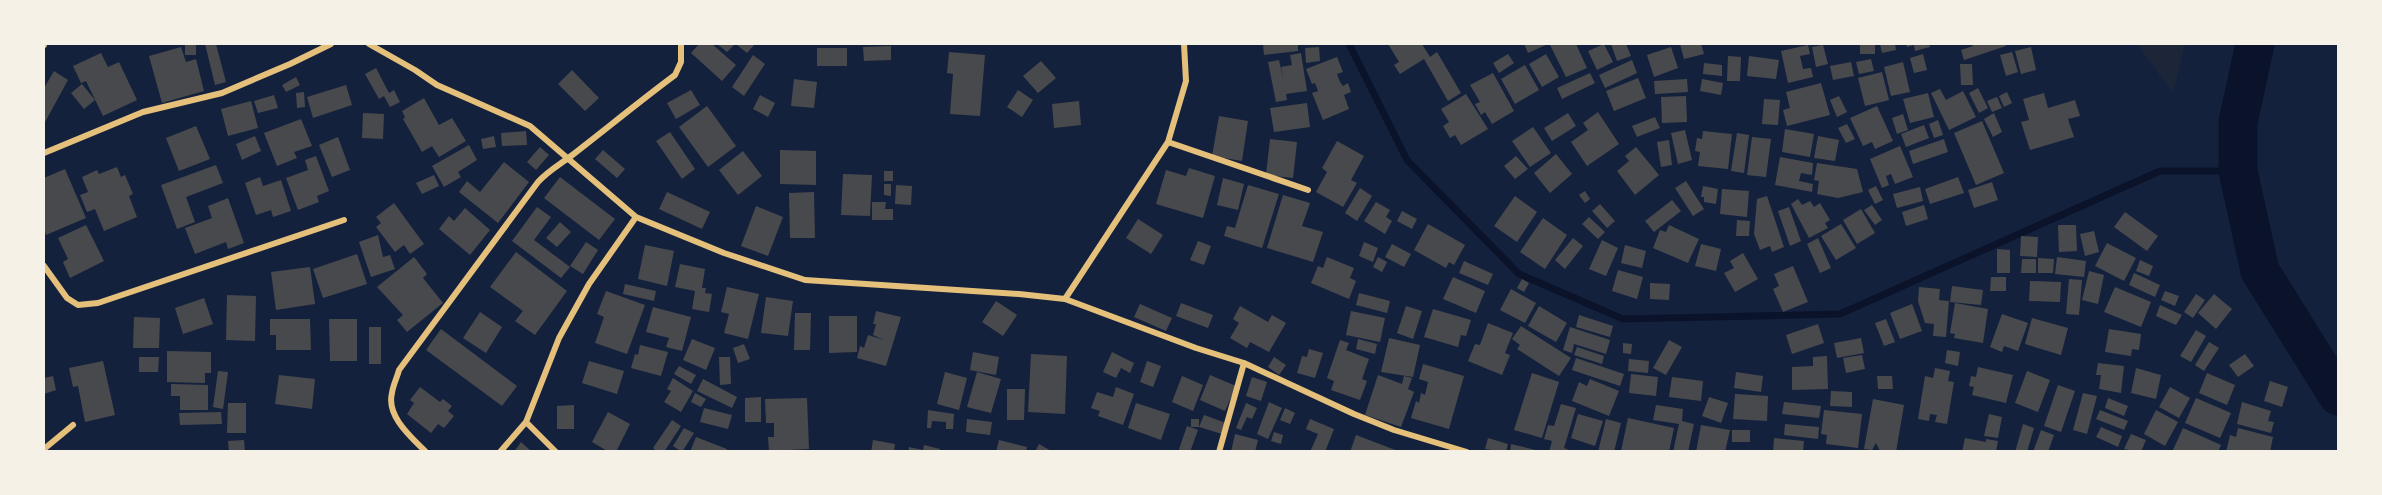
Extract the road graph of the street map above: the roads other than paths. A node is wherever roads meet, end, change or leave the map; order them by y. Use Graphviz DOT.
graph roads {
  1 [pos="331,44"];
  2 [pos="369,44"];
  3 [pos="681,44"];
  4 [pos="1184,44"];
  5 [pos="1168,142"];
  6 [pos="44,153"];
  7 [pos="569,158"];
  8 [pos="1308,190"];
  9 [pos="636,217"];
  10 [pos="344,220"];
  11 [pos="44,266"];
  12 [pos="1065,299"];
  13 [pos="1244,363"];
  14 [pos="526,422"];
  15 [pos="72,425"];
  16 [pos="44,449"];
  17 [pos="426,452"];
  18 [pos="500,452"];
  19 [pos="556,452"];
  20 [pos="1219,452"];
  21 [pos="1467,452"];
  1 -- 6 [label="street"];
  2 -- 7 [label="street"];
  3 -- 7 [label="street"];
  4 -- 5 [label="street"];
  5 -- 8 [label="street"];
  5 -- 12 [label="street"];
  7 -- 9 [label="street"];
  7 -- 17 [label="street"];
  9 -- 12 [label="street"];
  9 -- 14 [label="street"];
  10 -- 11 [label="street"];
  12 -- 13 [label="street"];
  13 -- 20 [label="street"];
  13 -- 21 [label="street"];
  14 -- 18 [label="street"];
  14 -- 19 [label="street"];
  15 -- 16 [label="street"];
}
